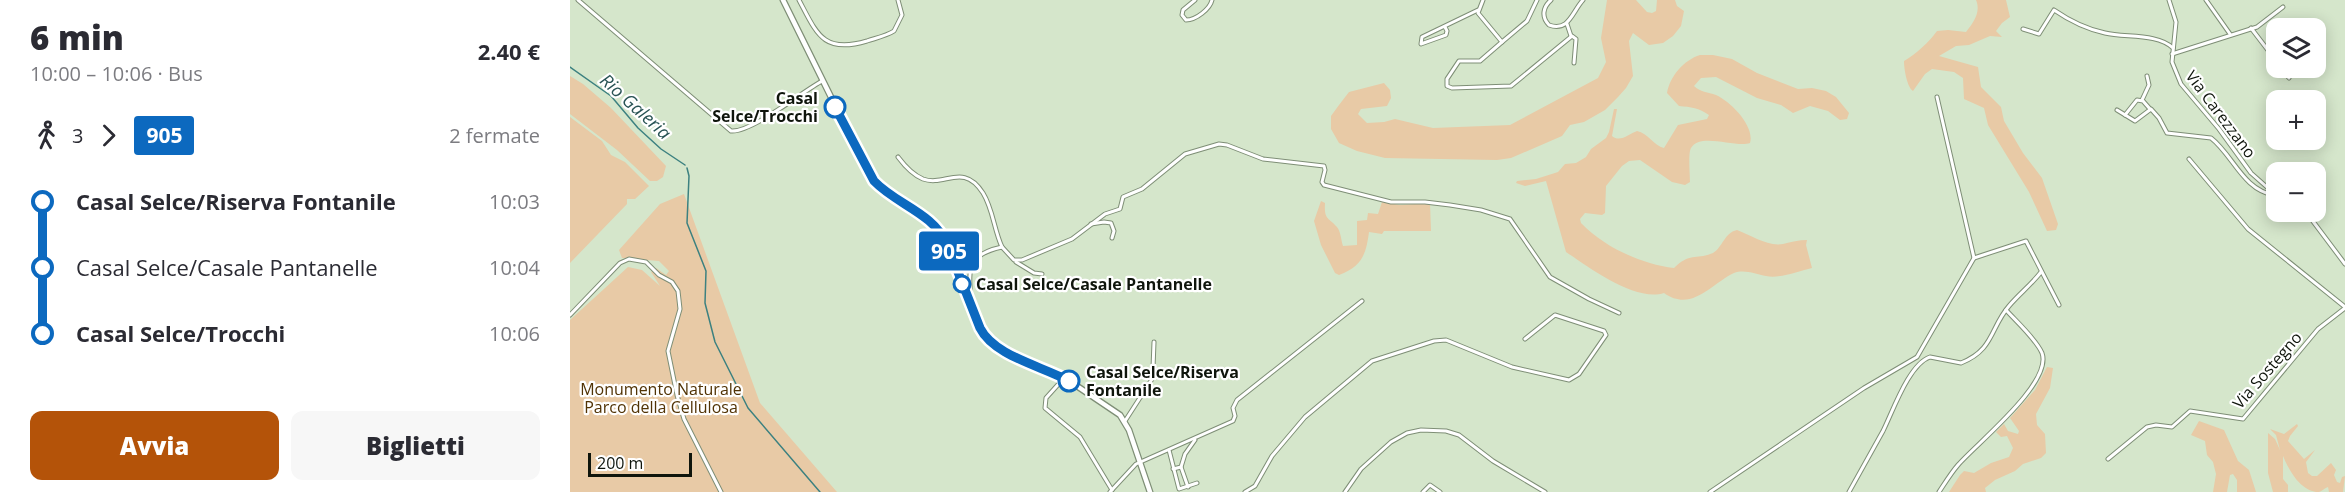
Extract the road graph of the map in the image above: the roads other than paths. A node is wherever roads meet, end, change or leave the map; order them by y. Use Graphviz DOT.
graph roads {
  1 [pos="578,0"];
  2 [pos="783,0"];
  3 [pos="799,0"];
  4 [pos="898,0"];
  5 [pos="1195,0"];
  6 [pos="1212,0"];
  7 [pos="1483,0"];
  8 [pos="1537,0"];
  9 [pos="1551,0"];
  10 [pos="1583,0"];
  11 [pos="2169,0"];
  12 [pos="2206,0"];
  13 [pos="2283,7"];
  14 [pos="1478,10"];
  15 [pos="1567,24"];
  16 [pos="1444,27"];
  17 [pos="2251,28"];
  18 [pos="2023,29"];
  19 [pos="2230,34"];
  20 [pos="1571,37"];
  21 [pos="1502,42"];
  22 [pos="2172,48"];
  23 [pos="2266,48"];
  24 [pos="2172,54"];
  25 [pos="1575,63"];
  26 [pos="2147,76"];
  27 [pos="822,81"];
  28 [pos="1937,97"];
  29 [pos="2142,100"];
  30 [pos="2150,109"];
  31 [pos="2117,110"];
  32 [pos="2125,115"];
  33 [pos="897,157"];
  34 [pos="2189,159"];
  35 [pos="2266,186"];
  36 [pos="2266,192"];
  37 [pos="2314,222"];
  38 [pos="1089,225"];
  39 [pos="1112,238"];
  40 [pos="1002,247"];
  41 [pos="1974,258"];
  42 [pos="1014,261"];
  43 [pos="2345,264"];
  44 [pos="2041,272"];
  45 [pos="1042,274"];
  46 [pos="1362,301"];
  47 [pos="2059,305"];
  48 [pos="2345,307"];
  49 [pos="972,308"];
  50 [pos="2006,310"];
  51 [pos="1619,313"];
  52 [pos="570,315"];
  53 [pos="1525,339"];
  54 [pos="1154,342"];
  55 [pos="1917,357"];
  56 [pos="1921,363"];
  57 [pos="1064,378"];
  58 [pos="1125,422"];
  59 [pos="1196,438"];
  60 [pos="1169,450"];
  61 [pos="2108,459"];
  62 [pos="1139,462"];
  63 [pos="1181,467"];
  64 [pos="1173,469"];
  65 [pos="1197,483"];
  66 [pos="1188,487"];
  67 [pos="1111,491"];
  68 [pos="721,492"];
  69 [pos="1150,492"];
  70 [pos="1245,492"];
  71 [pos="1345,492"];
  72 [pos="1423,492"];
  73 [pos="1440,492"];
  74 [pos="1545,492"];
  75 [pos="1710,492"];
  76 [pos="1849,492"];
  77 [pos="1939,492"];
  1 -- 27 [label="street"];
  2 -- 27 [label="main road"];
  3 -- 4 [label="street"];
  5 -- 6 [label="street"];
  7 -- 14 [label="street"];
  8 -- 21 [label="street"];
  9 -- 15 [label="street"];
  10 -- 15 [label="street"];
  11 -- 22 [label="street, Via Carezzano"];
  12 -- 19 [label="street"];
  13 -- 17 [label="street"];
  14 -- 16 [label="street"];
  14 -- 21 [label="street"];
  15 -- 20 [label="street"];
  16 -- 16 [label="street"];
  17 -- 19 [label="street"];
  17 -- 23 [label="street"];
  18 -- 22 [label="street"];
  19 -- 24 [label="street"];
  20 -- 21 [label="street"];
  20 -- 25 [label="street"];
  22 -- 24 [label="street, Via Carezzano"];
  24 -- 35 [label="street, Via Carezzano"];
  26 -- 29 [label="street"];
  27 -- 49 [label="main road"];
  28 -- 41 [label="street"];
  29 -- 30 [label="street"];
  29 -- 32 [label="street"];
  30 -- 32 [label="street"];
  30 -- 36 [label="street"];
  31 -- 32 [label="street"];
  33 -- 40 [label="street"];
  34 -- 48 [label="street"];
  37 -- 43 [label="street"];
  38 -- 39 [label="street"];
  38 -- 42 [label="street"];
  38 -- 51 [label="street"];
  40 -- 42 [label="street"];
  40 -- 49 [label="street"];
  41 -- 44 [label="street"];
  41 -- 55 [label="street"];
  42 -- 45 [label="street"];
  44 -- 47 [label="street"];
  44 -- 50 [label="street"];
  46 -- 59 [label="street"];
  48 -- 61 [label="street, Via Sostegno"];
  49 -- 57 [label="main road"];
  50 -- 56 [label="street"];
  50 -- 77 [label="street"];
  52 -- 68 [label="street"];
  53 -- 70 [label="street"];
  54 -- 58 [label="street"];
  55 -- 56 [label="street"];
  55 -- 75 [label="street"];
  56 -- 76 [label="street"];
  57 -- 58 [label="main road"];
  57 -- 67 [label="street"];
  58 -- 62 [label="main road"];
  59 -- 60 [label="street"];
  59 -- 63 [label="street"];
  60 -- 62 [label="street"];
  60 -- 64 [label="street"];
  62 -- 67 [label="street"];
  62 -- 69 [label="main road"];
  63 -- 64 [label="street"];
  63 -- 66 [label="street"];
  64 -- 66 [label="street"];
  65 -- 66 [label="street"];
  71 -- 74 [label="street"];
  72 -- 73 [label="street"];
}
